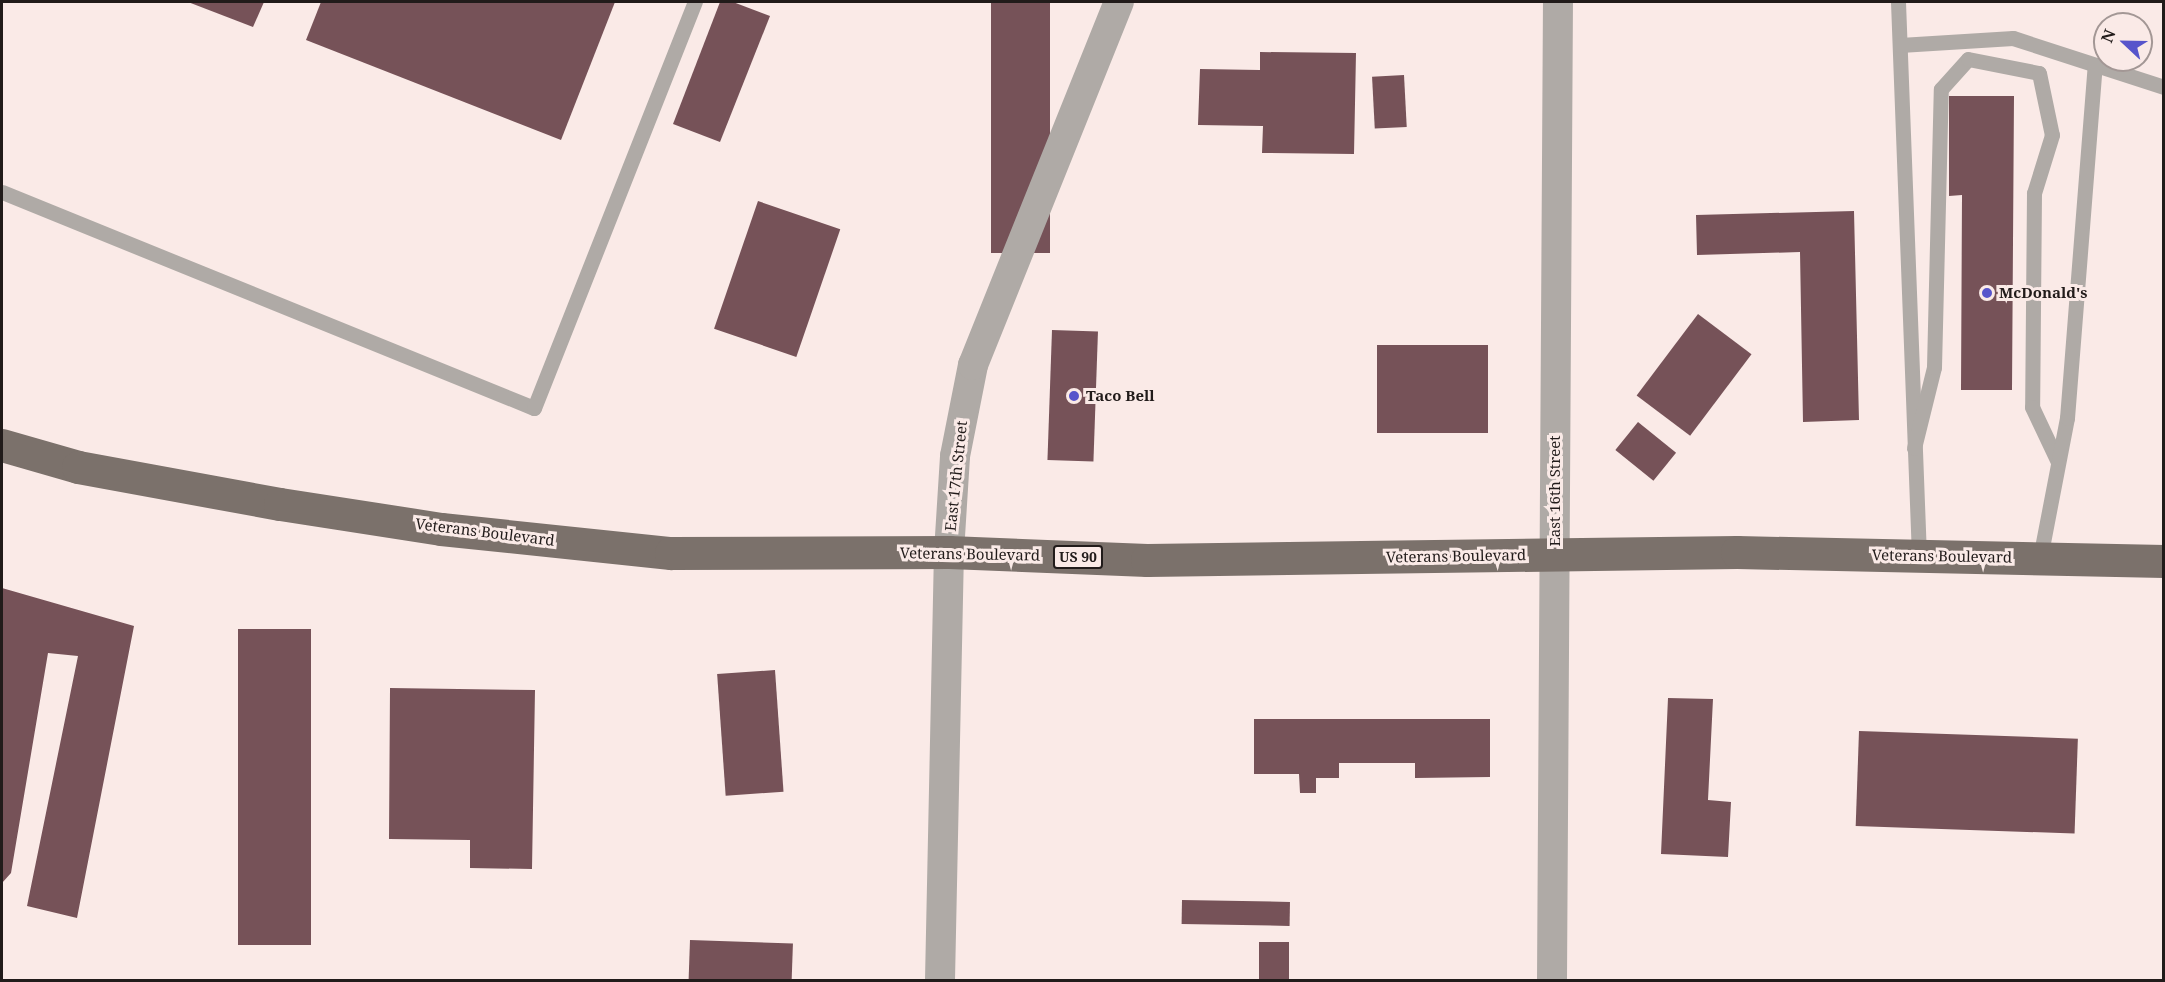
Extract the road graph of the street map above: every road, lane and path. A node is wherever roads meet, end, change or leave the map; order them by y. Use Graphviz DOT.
graph roads {
  1 [pos="696,2"];
  2 [pos="1119,2"];
  3 [pos="1558,2"];
  4 [pos="1898,2"];
  5 [pos="1900,45"];
  6 [pos="2093,64"];
  7 [pos="2094,72"];
  8 [pos="2117,72"];
  9 [pos="2163,87"];
  10 [pos="2,192"];
  11 [pos="2,445"];
  12 [pos="1914,448"];
  13 [pos="2057,460"];
  14 [pos="949,552"];
  15 [pos="1555,554"];
  16 [pos="1919,555"];
  17 [pos="2040,558"];
  18 [pos="2163,561"];
  19 [pos="940,981"];
  20 [pos="1552,981"];
  1 -- 10 [label="lane"];
  2 -- 14 [label="street, East 17th Street"];
  3 -- 15 [label="street, East 16th Street"];
  4 -- 5 [label="lane"];
  5 -- 6 [label="lane"];
  5 -- 12 [label="lane"];
  7 -- 13 [label="lane"];
  8 -- 9 [label="lane"];
  11 -- 14 [label="main road, Veterans Boulevard / US 90"];
  12 -- 13 [label="lane"];
  12 -- 16 [label="lane"];
  13 -- 17 [label="lane"];
  14 -- 15 [label="main road, Veterans Boulevard / US 90"];
  14 -- 19 [label="street, East 17th Street"];
  15 -- 16 [label="main road, Veterans Boulevard / US 90"];
  15 -- 20 [label="street, East 16th Street"];
  16 -- 17 [label="main road, Veterans Boulevard / US 90"];
  17 -- 18 [label="main road, Veterans Boulevard / US 90"];
}
